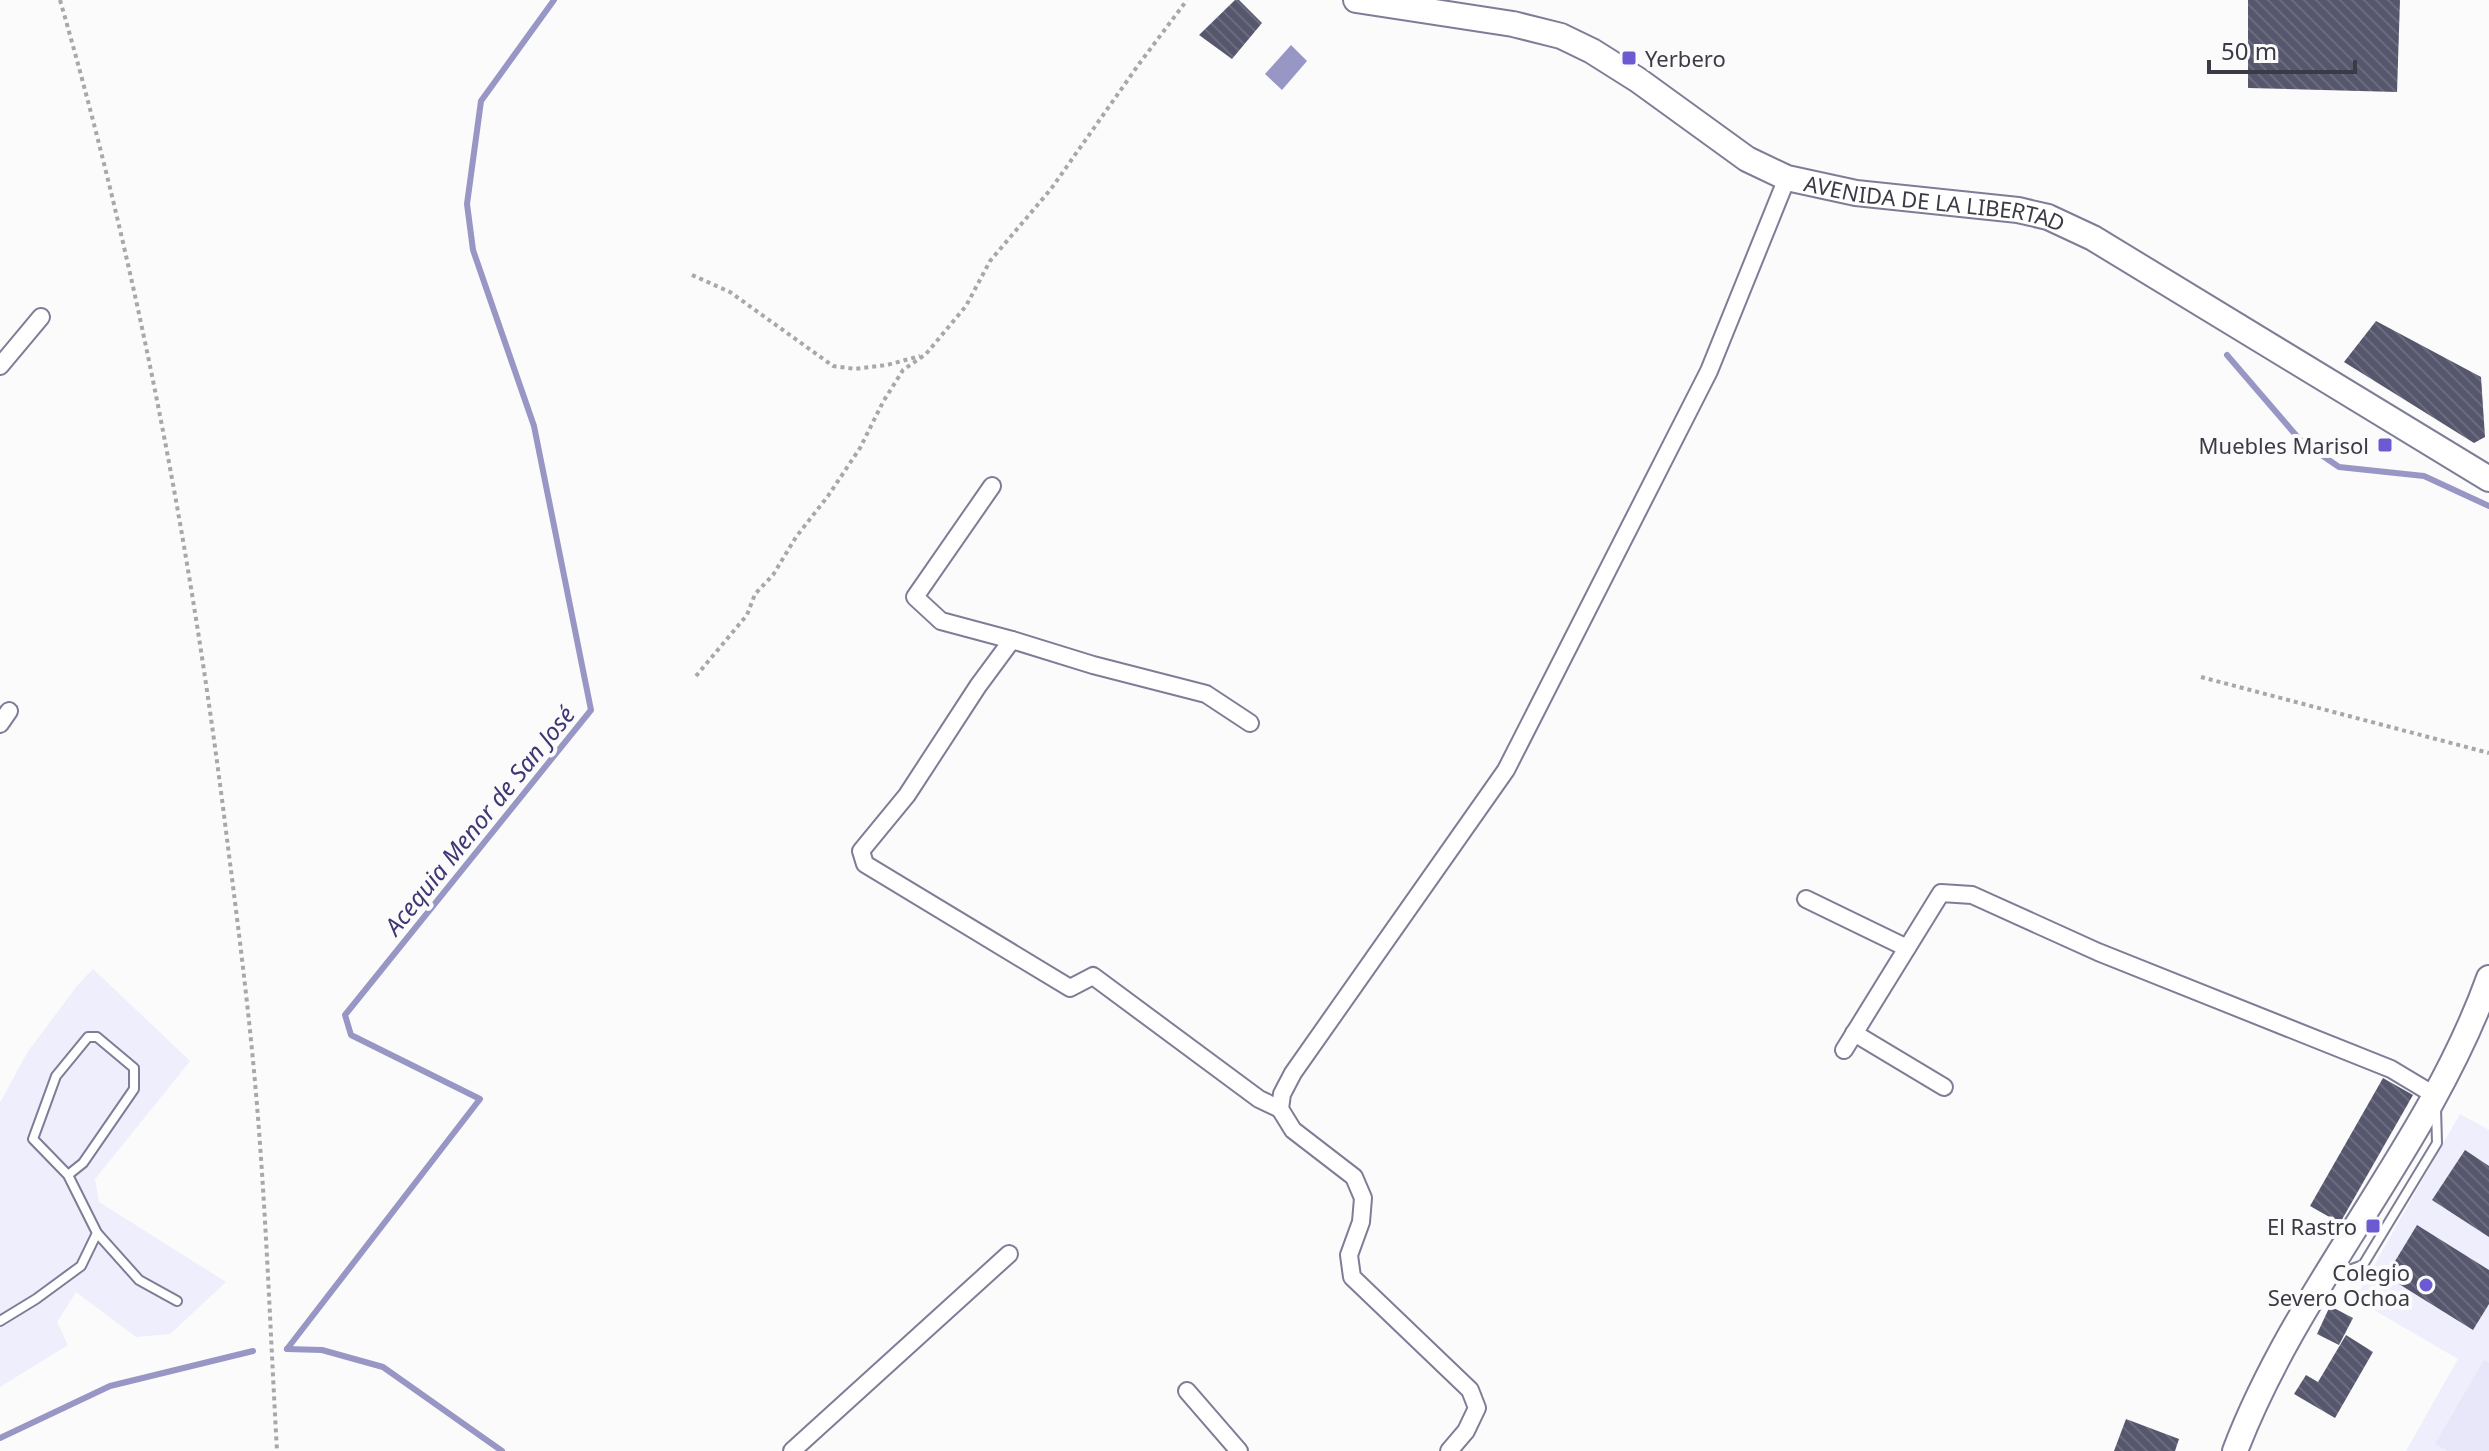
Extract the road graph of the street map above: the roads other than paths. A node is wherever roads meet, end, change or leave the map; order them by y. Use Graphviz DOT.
graph roads {
  1 [pos="1356,0"];
  2 [pos="1787,178"];
  3 [pos="41,317"];
  4 [pos="0,366"];
  5 [pos="2489,479"];
  6 [pos="992,486"];
  7 [pos="1012,640"];
  8 [pos="1250,723"];
  9 [pos="1806,899"];
  10 [pos="1907,948"];
  11 [pos="2489,978"];
  12 [pos="1854,1033"];
  13 [pos="1844,1050"];
  14 [pos="1944,1087"];
  15 [pos="2436,1096"];
  16 [pos="1280,1109"];
  17 [pos="68,1175"];
  18 [pos="97,1233"];
  19 [pos="1009,1254"];
  20 [pos="177,1301"];
  21 [pos="0,1321"];
  22 [pos="1187,1391"];
  23 [pos="792,1451"];
  24 [pos="1239,1451"];
  25 [pos="1449,1451"];
  26 [pos="2235,1451"];
  1 -- 2 [label="main road, AVENIDA DE LA LIBERTAD"];
  2 -- 5 [label="main road, AVENIDA DE LA LIBERTAD"];
  2 -- 16 [label="street"];
  3 -- 4 [label="street"];
  6 -- 7 [label="street"];
  7 -- 8 [label="street"];
  7 -- 16 [label="street"];
  9 -- 10 [label="street"];
  10 -- 12 [label="street"];
  10 -- 15 [label="street"];
  11 -- 15 [label="main road"];
  12 -- 13 [label="street"];
  12 -- 14 [label="street"];
  15 -- 26 [label="main road"];
  16 -- 25 [label="street"];
  17 -- 17 [label="lane"];
  17 -- 18 [label="lane"];
  18 -- 20 [label="lane"];
  18 -- 21 [label="lane"];
  19 -- 23 [label="street"];
  22 -- 24 [label="street"];
}
